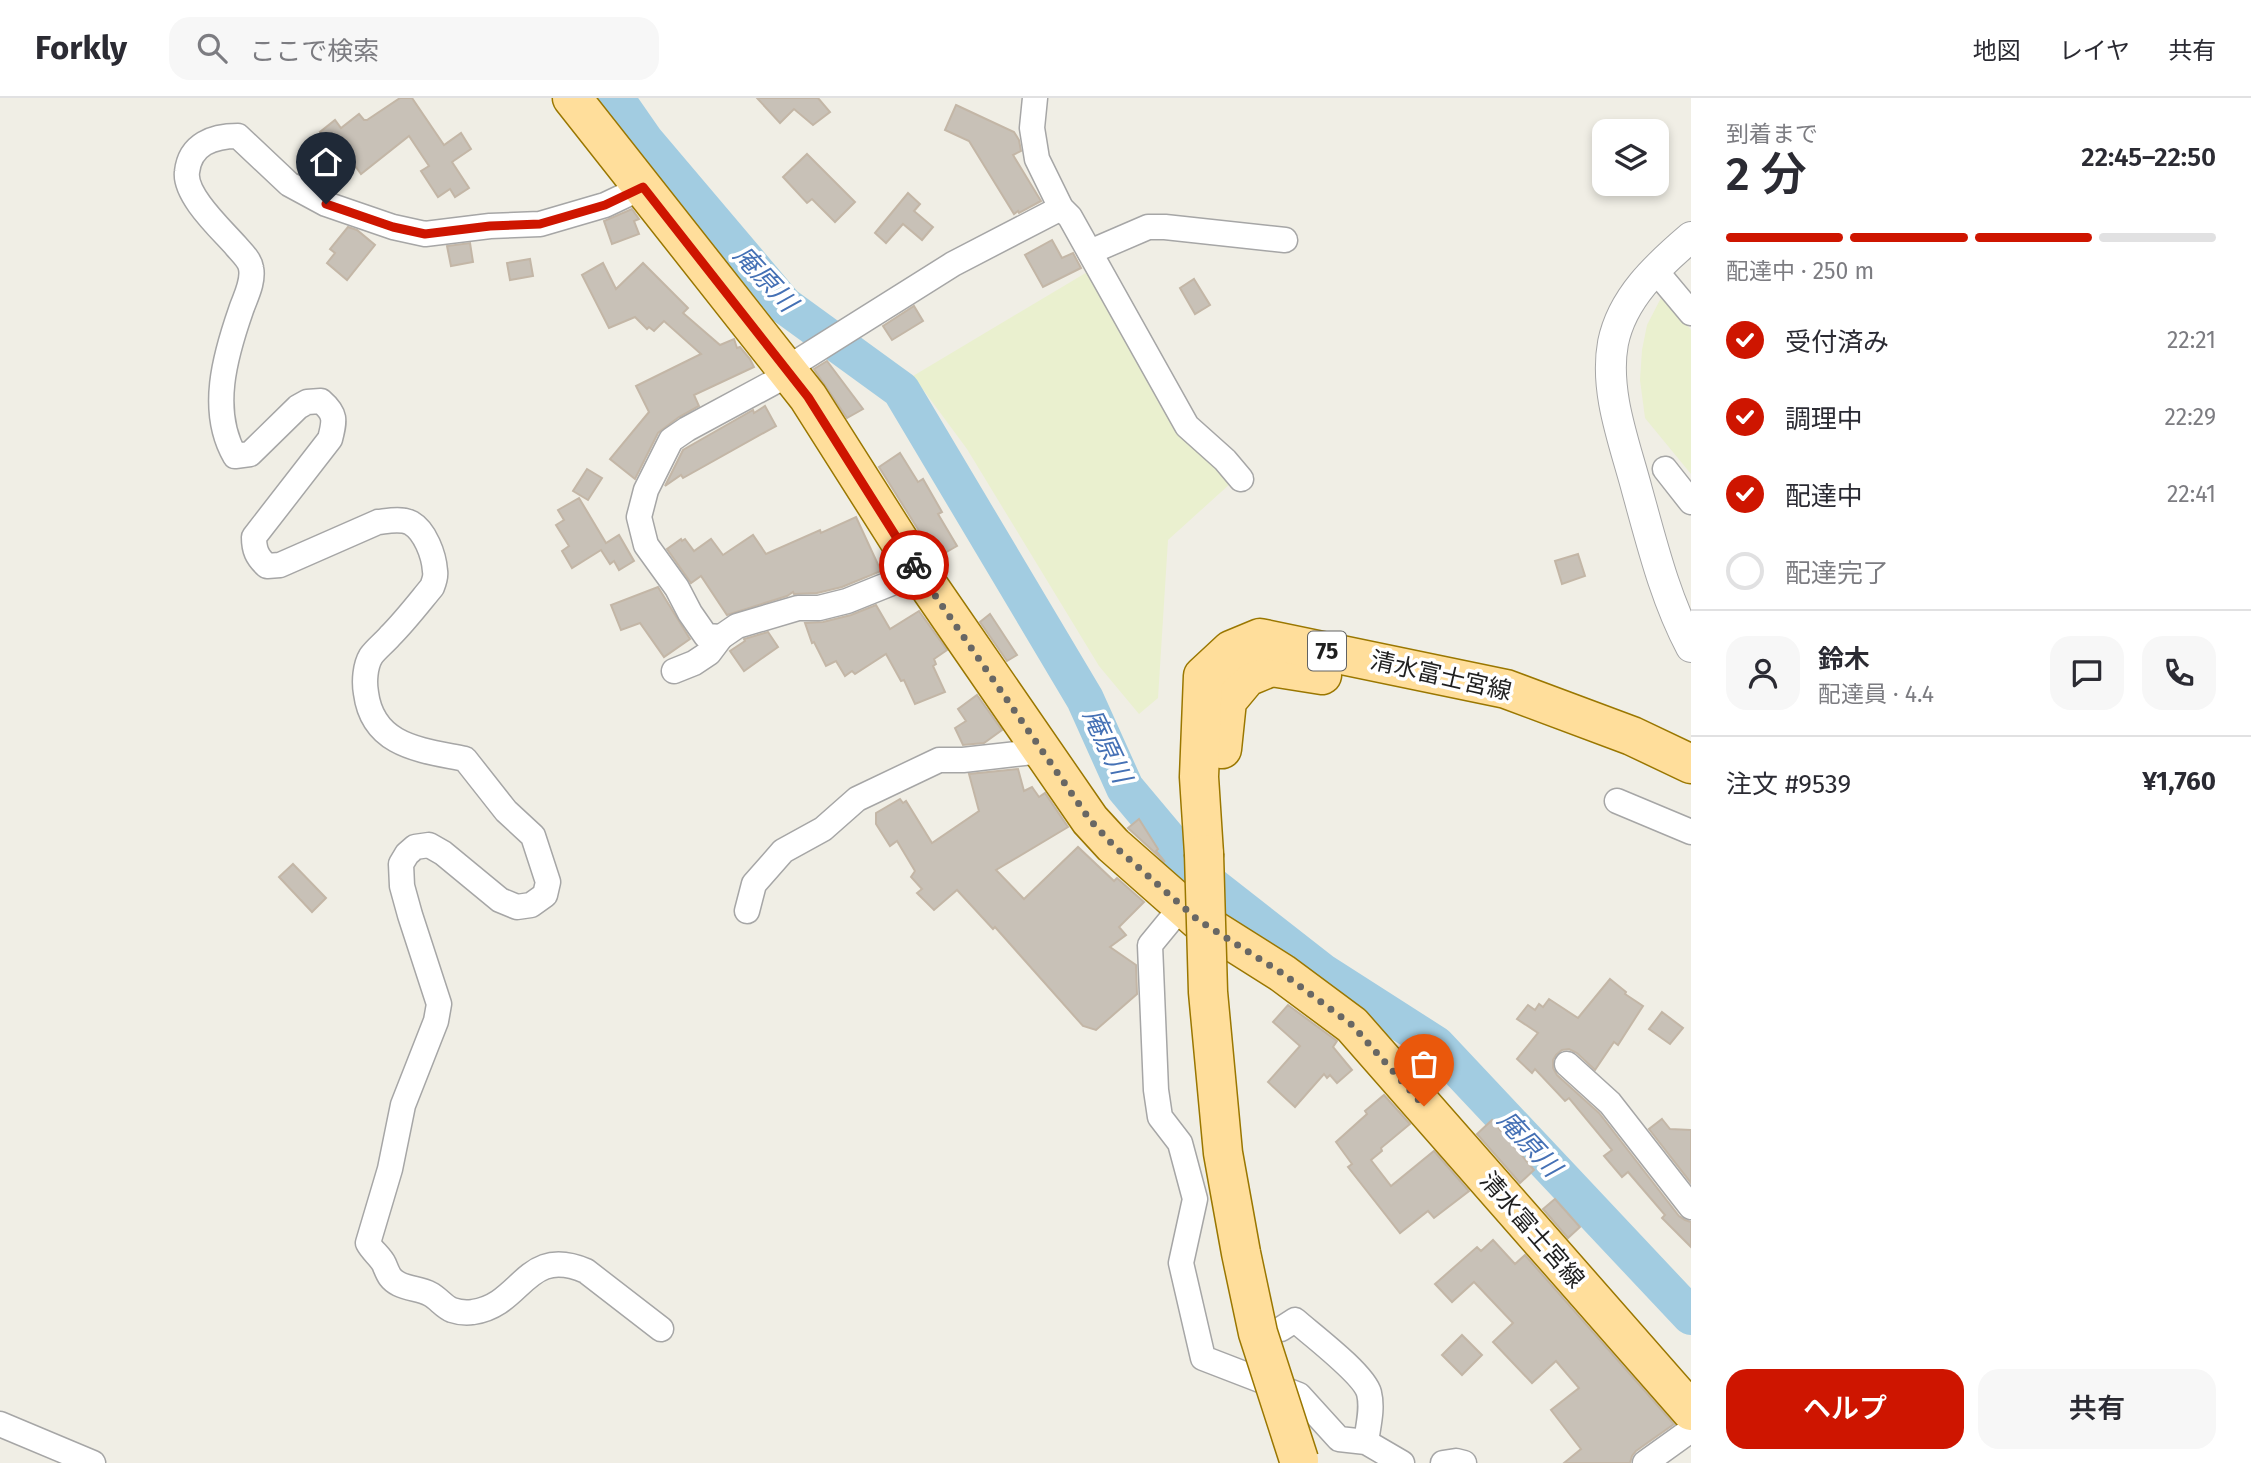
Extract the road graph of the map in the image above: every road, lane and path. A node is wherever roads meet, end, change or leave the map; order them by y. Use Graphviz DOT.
graph roads {
  1 [pos="572,98"];
  2 [pos="1035,98"];
  3 [pos="643,187"];
  4 [pos="1061,208"];
  5 [pos="1691,237"];
  6 [pos="1286,240"];
  7 [pos="1090,252"];
  8 [pos="1655,270"];
  9 [pos="1691,313"];
  10 [pos="788,371"];
  11 [pos="1665,469"];
  12 [pos="1241,479"];
  13 [pos="1691,502"];
  14 [pos="919,572"];
  15 [pos="722,637"];
  16 [pos="1691,647"];
  17 [pos="674,670"];
  18 [pos="1628,746"];
  19 [pos="1042,751"];
  20 [pos="1691,764"];
  21 [pos="1691,789"];
  22 [pos="1617,801"];
  23 [pos="1691,832"];
  24 [pos="1182,906"];
  25 [pos="747,911"];
  26 [pos="1567,1064"];
  27 [pos="1691,1207"];
  28 [pos="661,1329"];
  29 [pos="1281,1329"];
  30 [pos="1691,1411"];
  31 [pos="0,1424"];
  32 [pos="1691,1430"];
  33 [pos="1366,1442"];
  34 [pos="1299,1462"];
  35 [pos="93,1463"];
  36 [pos="1402,1463"];
  37 [pos="1443,1463"];
  38 [pos="1464,1463"];
  39 [pos="1645,1463"];
  1 -- 3 [label="main road, 清水富士宮線"];
  2 -- 4 [label="street"];
  3 -- 10 [label="main road, 清水富士宮線"];
  3 -- 28 [label="street"];
  4 -- 7 [label="street"];
  4 -- 10 [label="street"];
  5 -- 8 [label="street"];
  6 -- 7 [label="street"];
  7 -- 12 [label="street"];
  8 -- 9 [label="street"];
  8 -- 16 [label="street"];
  10 -- 14 [label="main road, 清水富士宮線"];
  10 -- 15 [label="street"];
  11 -- 13 [label="street"];
  14 -- 15 [label="street"];
  14 -- 19 [label="main road, 清水富士宮線"];
  15 -- 17 [label="street"];
  18 -- 20 [label="main road, 清水富士宮線 / 75"];
  18 -- 21 [label="main road, 清水富士宮線 / 75"];
  18 -- 34 [label="main road, 清水富士宮線 / 75, bridge"];
  19 -- 24 [label="main road, 清水富士宮線"];
  19 -- 25 [label="street"];
  22 -- 23 [label="street"];
  24 -- 30 [label="main road, 清水富士宮線"];
  24 -- 33 [label="street"];
  26 -- 27 [label="street"];
  29 -- 33 [label="street"];
  31 -- 35 [label="street"];
  32 -- 39 [label="street"];
  33 -- 36 [label="street"];
  37 -- 38 [label="street"];
}
